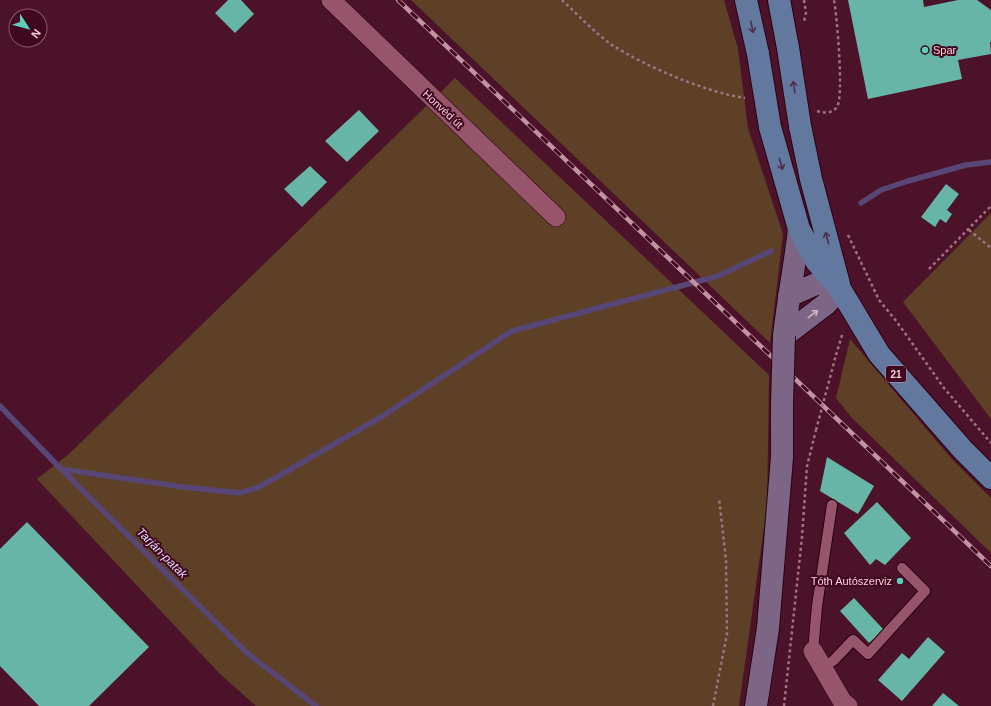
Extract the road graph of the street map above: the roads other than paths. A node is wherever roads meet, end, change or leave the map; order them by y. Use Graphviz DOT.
graph roads {
  1 [pos="331,0"];
  2 [pos="746,0"];
  3 [pos="779,0"];
  4 [pos="556,217"];
  5 [pos="799,229"];
  6 [pos="840,289"];
  7 [pos="789,296"];
  8 [pos="784,336"];
  9 [pos="991,478"];
  10 [pos="832,505"];
  11 [pos="902,568"];
  12 [pos="813,651"];
  13 [pos="823,668"];
  14 [pos="756,706"];
  15 [pos="848,706"];
  1 -- 4 [label="street, Honvéd út"];
  2 -- 5 [label="main road, 21, one-way, bridge"];
  6 -- 3 [label="main road, 21, one-way, bridge"];
  5 -- 6 [label="main road, 21"];
  5 -- 7 [label="main road"];
  6 -- 7 [label="main road"];
  8 -- 6 [label="main road, one-way"];
  6 -- 9 [label="main road, 21"];
  7 -- 8 [label="main road"];
  8 -- 14 [label="main road, bridge"];
  10 -- 12 [label="lane"];
  11 -- 13 [label="lane"];
  12 -- 13 [label="street"];
  13 -- 15 [label="street"];
}
